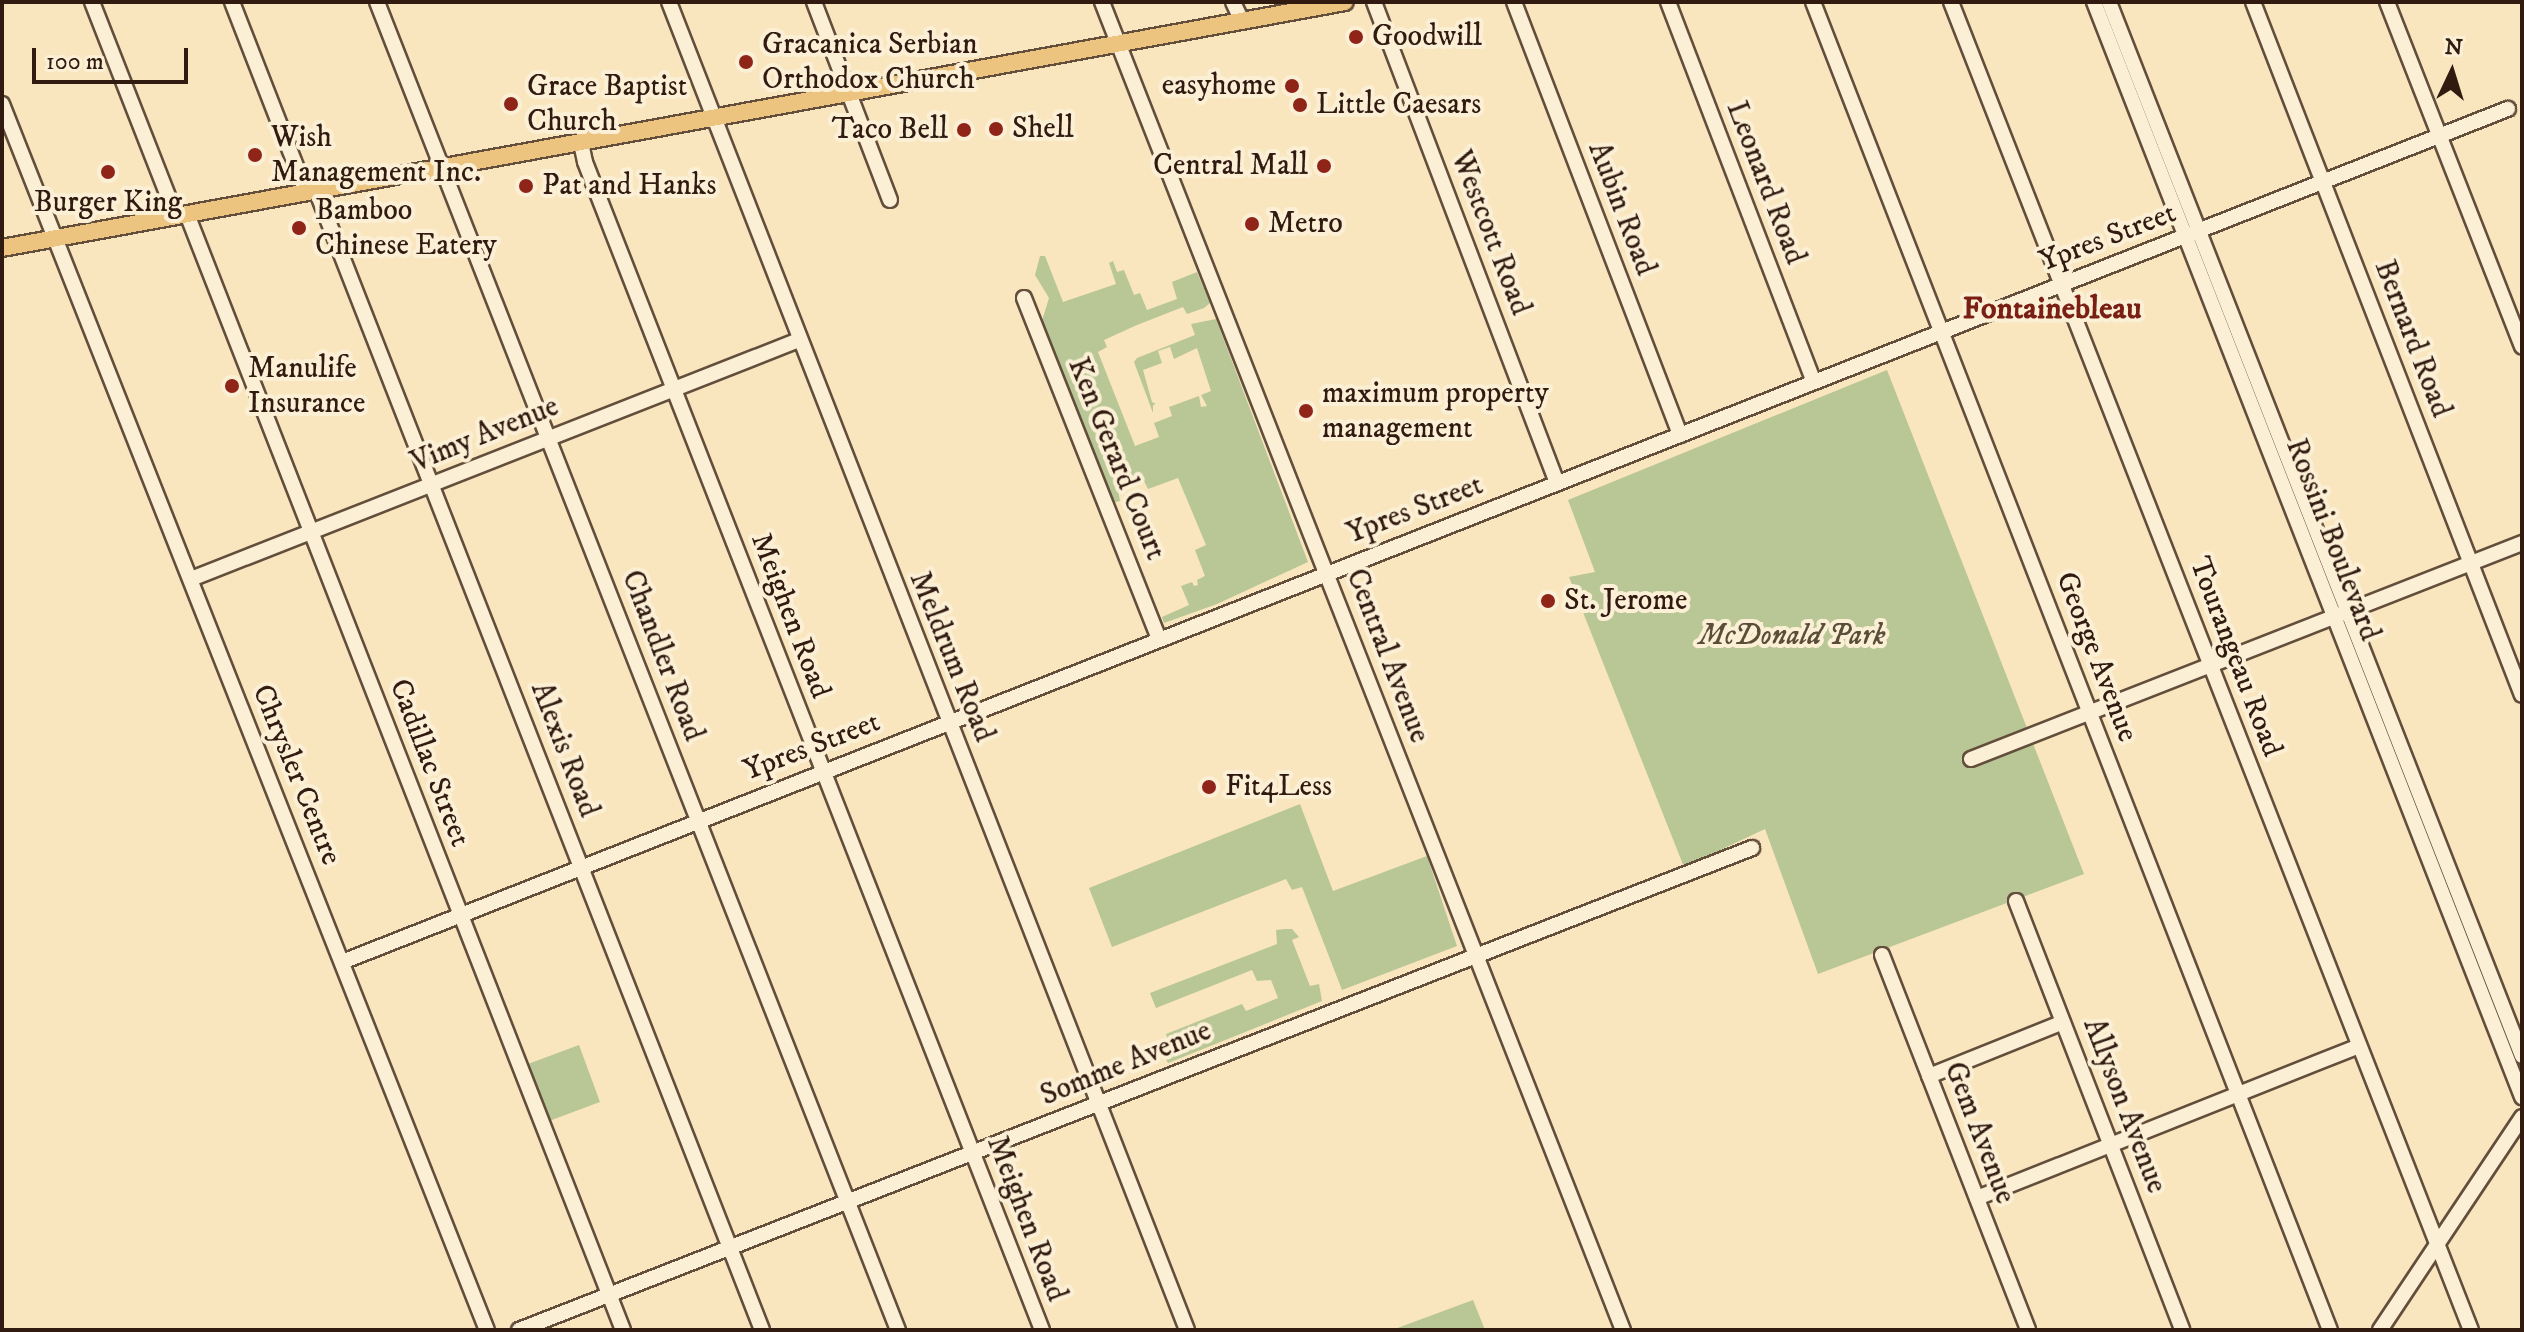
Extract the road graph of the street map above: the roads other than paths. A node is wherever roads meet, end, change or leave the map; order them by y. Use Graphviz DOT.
graph roads {
  1 [pos="92,2"];
  2 [pos="232,2"];
  3 [pos="377,2"];
  4 [pos="669,2"];
  5 [pos="814,2"];
  6 [pos="1102,2"];
  7 [pos="1233,2"];
  8 [pos="1345,2"];
  9 [pos="1374,2"];
  10 [pos="1514,2"];
  11 [pos="1668,2"];
  12 [pos="1813,2"];
  13 [pos="1951,2"];
  14 [pos="2094,2"];
  15 [pos="2109,2"];
  16 [pos="2253,2"];
  17 [pos="2387,2"];
  18 [pos="1242,21"];
  19 [pos="1119,44"];
  20 [pos="850,93"];
  21 [pos="2,104"];
  22 [pos="2508,109"];
  23 [pos="713,119"];
  24 [pos="2440,136"];
  25 [pos="581,143"];
  26 [pos="443,168"];
  27 [pos="2323,181"];
  28 [pos="311,191"];
  29 [pos="890,200"];
  30 [pos="182,215"];
  31 [pos="2192,233"];
  32 [pos="56,239"];
  33 [pos="2,248"];
  34 [pos="2061,284"];
  35 [pos="1024,298"];
  36 [pos="1941,331"];
  37 [pos="799,340"];
  38 [pos="2522,347"];
  39 [pos="1814,382"];
  40 [pos="673,389"];
  41 [pos="1680,435"];
  42 [pos="548,438"];
  43 [pos="1557,483"];
  44 [pos="431,484"];
  45 [pos="311,532"];
  46 [pos="2522,543"];
  47 [pos="2471,563"];
  48 [pos="1326,573"];
  49 [pos="191,579"];
  50 [pos="2340,614"];
  51 [pos="1159,639"];
  52 [pos="2210,664"];
  53 [pos="2522,695"];
  54 [pos="2090,714"];
  55 [pos="949,721"];
  56 [pos="1971,759"];
  57 [pos="823,771"];
  58 [pos="698,820"];
  59 [pos="1752,848"];
  60 [pos="581,865"];
  61 [pos="2016,901"];
  62 [pos="460,913"];
  63 [pos="1882,955"];
  64 [pos="1476,956"];
  65 [pos="342,962"];
  66 [pos="2063,1022"];
  67 [pos="2358,1046"];
  68 [pos="2522,1056"];
  69 [pos="1929,1076"];
  70 [pos="2238,1094"];
  71 [pos="2522,1097"];
  72 [pos="1098,1102"];
  73 [pos="2522,1117"];
  74 [pos="2111,1145"];
  75 [pos="972,1153"];
  76 [pos="1977,1198"];
  77 [pos="848,1201"];
  78 [pos="2436,1245"];
  79 [pos="730,1248"];
  80 [pos="609,1295"];
  81 [pos="487,1330"];
  82 [pos="519,1330"];
  83 [pos="623,1330"];
  84 [pos="762,1330"];
  85 [pos="898,1330"];
  86 [pos="1042,1330"];
  87 [pos="1187,1330"];
  88 [pos="1623,1330"];
  89 [pos="2028,1330"];
  90 [pos="2182,1330"];
  91 [pos="2330,1330"];
  92 [pos="2380,1330"];
  93 [pos="2471,1330"];
  1 -- 30 [label="street, Cadillac Street"];
  2 -- 28 [label="street, Alexis Road"];
  3 -- 26 [label="street, Chandler Road"];
  4 -- 23 [label="street, Meldrum Road"];
  5 -- 20 [label="street"];
  6 -- 19 [label="street, Central Avenue"];
  7 -- 18 [label="street"];
  8 -- 18 [label="main road"];
  9 -- 43 [label="street, Westcott Road"];
  10 -- 41 [label="street, Aubin Road"];
  11 -- 39 [label="street, Leonard Road"];
  12 -- 36 [label="street, George Avenue"];
  13 -- 34 [label="street, Tourangeau Road"];
  14 -- 31 [label="street, Rossini Boulevard"];
  15 -- 31 [label="street, Rossini Boulevard"];
  16 -- 27 [label="street, Bernard Road"];
  17 -- 24 [label="street"];
  18 -- 19 [label="main road"];
  19 -- 20 [label="main road"];
  19 -- 48 [label="street, Central Avenue"];
  20 -- 23 [label="main road"];
  20 -- 29 [label="street"];
  21 -- 32 [label="street, Chrysler Centre"];
  22 -- 24 [label="street, Ypres Street"];
  23 -- 25 [label="main road"];
  23 -- 37 [label="street, Meldrum Road"];
  24 -- 27 [label="street, Ypres Street"];
  24 -- 38 [label="street"];
  25 -- 26 [label="main road"];
  25 -- 40 [label="street, Meighen Road"];
  26 -- 28 [label="main road"];
  26 -- 42 [label="street, Chandler Road"];
  27 -- 31 [label="street, Ypres Street"];
  27 -- 47 [label="street, Bernard Road"];
  28 -- 30 [label="main road"];
  28 -- 44 [label="street, Alexis Road"];
  30 -- 32 [label="main road"];
  30 -- 45 [label="street, Cadillac Street"];
  31 -- 34 [label="street, Ypres Street"];
  31 -- 50 [label="street, Rossini Boulevard"];
  32 -- 33 [label="main road"];
  32 -- 49 [label="street, Chrysler Centre"];
  34 -- 36 [label="street, Ypres Street"];
  34 -- 52 [label="street, Tourangeau Road"];
  35 -- 51 [label="street, Ken Gerard Court"];
  36 -- 39 [label="street, Ypres Street"];
  36 -- 54 [label="street, George Avenue"];
  37 -- 40 [label="street, Vimy Avenue"];
  37 -- 55 [label="street, Meldrum Road"];
  39 -- 41 [label="street, Ypres Street"];
  40 -- 42 [label="street, Vimy Avenue"];
  40 -- 57 [label="street, Meighen Road"];
  41 -- 43 [label="street, Ypres Street"];
  42 -- 44 [label="street, Vimy Avenue"];
  42 -- 58 [label="street, Chandler Road"];
  43 -- 48 [label="street, Ypres Street"];
  44 -- 45 [label="street, Vimy Avenue"];
  44 -- 60 [label="street, Alexis Road"];
  45 -- 49 [label="street, Vimy Avenue"];
  45 -- 62 [label="street, Cadillac Street"];
  46 -- 47 [label="street"];
  47 -- 50 [label="street"];
  47 -- 53 [label="street, Bernard Road"];
  48 -- 51 [label="street, Ypres Street"];
  48 -- 64 [label="street, Central Avenue"];
  49 -- 65 [label="street, Chrysler Centre"];
  50 -- 52 [label="street"];
  50 -- 68 [label="street, Rossini Boulevard"];
  50 -- 71 [label="street, Rossini Boulevard"];
  51 -- 55 [label="street, Ypres Street"];
  52 -- 54 [label="street"];
  52 -- 67 [label="street, Tourangeau Road"];
  54 -- 56 [label="street"];
  54 -- 70 [label="street, George Avenue"];
  55 -- 57 [label="street, Ypres Street"];
  55 -- 72 [label="street, Meldrum Road"];
  57 -- 58 [label="street, Ypres Street"];
  57 -- 75 [label="street, Meighen Road"];
  58 -- 60 [label="street, Ypres Street"];
  58 -- 77 [label="street, Chandler Road"];
  59 -- 64 [label="street, Somme Avenue"];
  60 -- 62 [label="street, Ypres Street"];
  60 -- 79 [label="street, Alexis Road"];
  61 -- 66 [label="street, Allyson Avenue"];
  62 -- 65 [label="street, Ypres Street"];
  62 -- 80 [label="street, Cadillac Street"];
  63 -- 69 [label="street, Gem Avenue"];
  64 -- 72 [label="street, Somme Avenue"];
  64 -- 88 [label="street, Central Avenue"];
  65 -- 81 [label="street, Chrysler Centre"];
  66 -- 69 [label="street"];
  66 -- 74 [label="street, Allyson Avenue"];
  67 -- 70 [label="street"];
  67 -- 78 [label="street, Tourangeau Road"];
  69 -- 76 [label="street, Gem Avenue"];
  70 -- 74 [label="street"];
  70 -- 91 [label="street, George Avenue"];
  72 -- 75 [label="street, Somme Avenue"];
  72 -- 87 [label="street, Meldrum Road"];
  73 -- 78 [label="street"];
  74 -- 76 [label="street"];
  74 -- 90 [label="street, Allyson Avenue"];
  75 -- 77 [label="street, Somme Avenue"];
  75 -- 86 [label="street, Meighen Road"];
  76 -- 89 [label="street, Gem Avenue"];
  77 -- 79 [label="street, Somme Avenue"];
  77 -- 85 [label="street, Chandler Road"];
  78 -- 92 [label="street"];
  78 -- 93 [label="street, Tourangeau Road"];
  79 -- 80 [label="street, Somme Avenue"];
  79 -- 84 [label="street, Alexis Road"];
  80 -- 82 [label="street, Somme Avenue"];
  80 -- 83 [label="street, Cadillac Street"];
}
